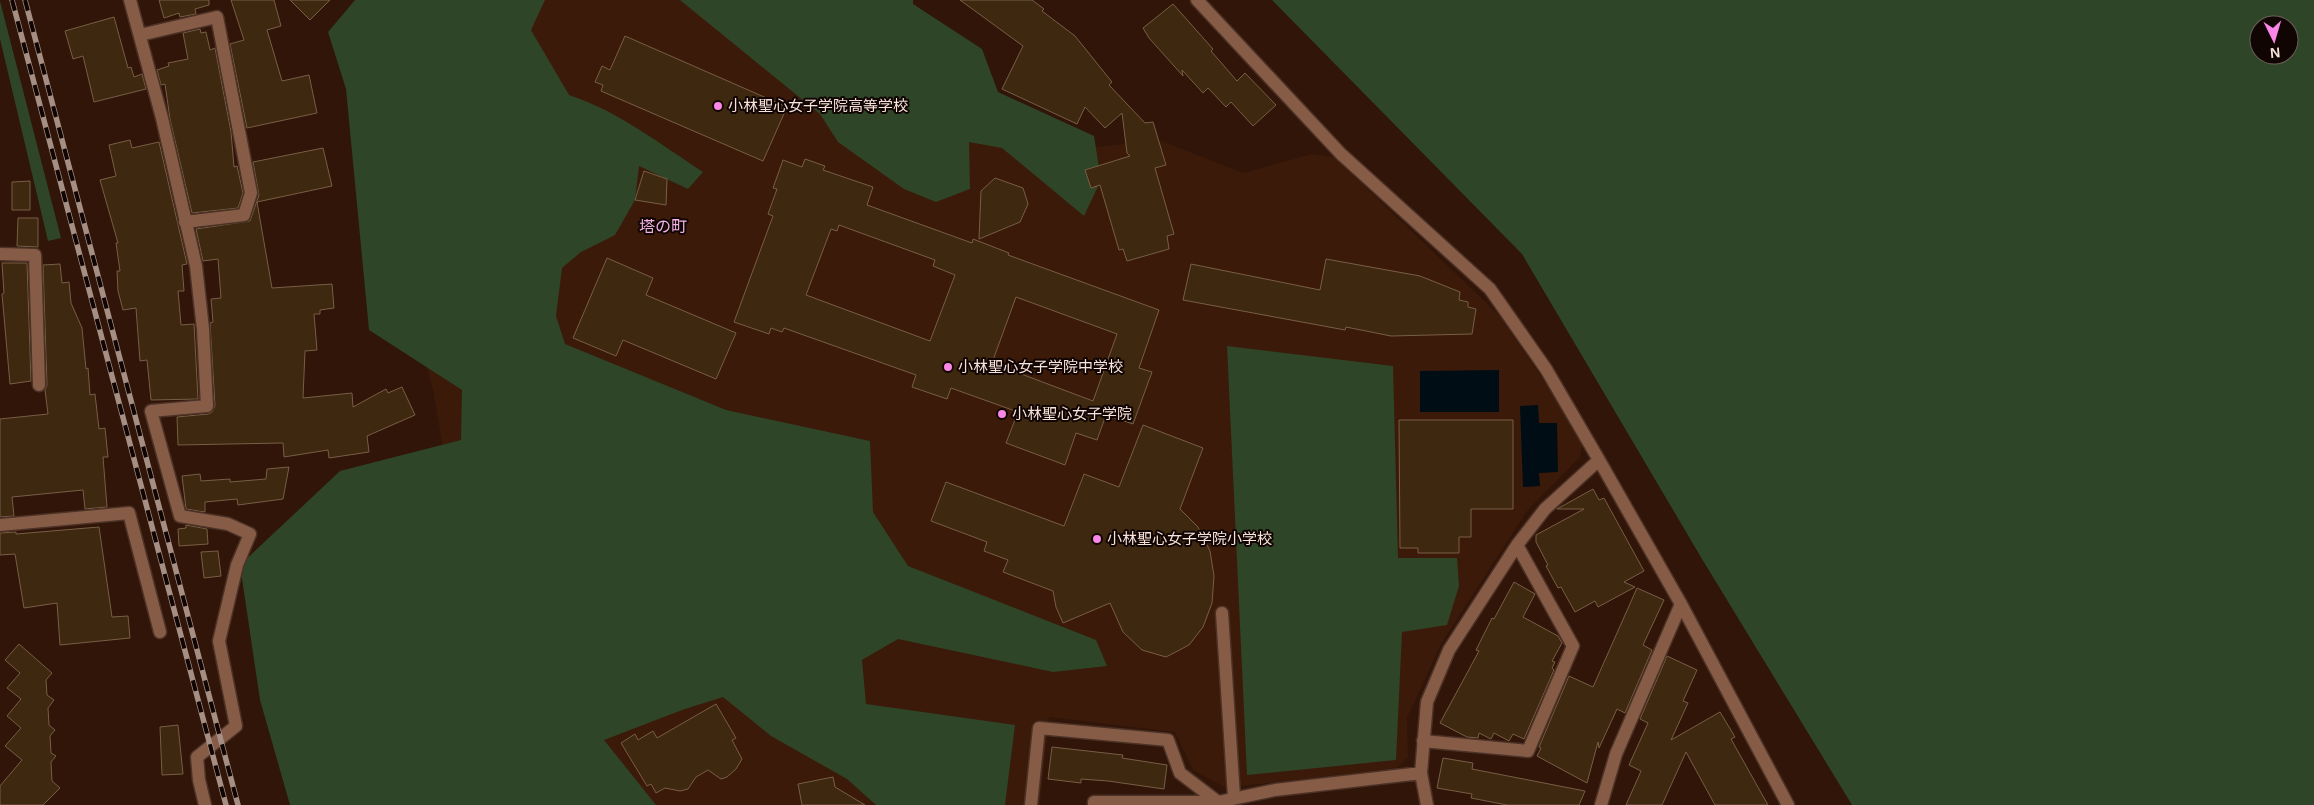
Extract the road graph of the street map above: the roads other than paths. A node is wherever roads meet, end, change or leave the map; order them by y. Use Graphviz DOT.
graph roads {
  1 [pos="130,0"];
  2 [pos="1197,0"];
  3 [pos="140,35"];
  4 [pos="185,222"];
  5 [pos="0,254"];
  6 [pos="39,385"];
  7 [pos="1599,460"];
  8 [pos="0,525"];
  9 [pos="1517,544"];
  10 [pos="1681,604"];
  11 [pos="1222,613"];
  12 [pos="160,632"];
  13 [pos="1423,741"];
  14 [pos="1422,773"];
  15 [pos="1234,797"];
  16 [pos="1218,803"];
  17 [pos="205,805"];
  18 [pos="1031,805"];
  19 [pos="1094,805"];
  20 [pos="1427,805"];
  21 [pos="1601,805"];
  22 [pos="1788,805"];
  1 -- 3 [label="street"];
  2 -- 7 [label="street"];
  3 -- 4 [label="street"];
  3 -- 4 [label="street"];
  4 -- 17 [label="street"];
  5 -- 6 [label="street"];
  7 -- 9 [label="street"];
  7 -- 10 [label="street"];
  8 -- 12 [label="street"];
  9 -- 13 [label="street"];
  9 -- 13 [label="street"];
  10 -- 21 [label="street"];
  10 -- 22 [label="street"];
  11 -- 15 [label="street"];
  13 -- 14 [label="street"];
  14 -- 15 [label="street"];
  14 -- 20 [label="street"];
  15 -- 16 [label="street"];
  16 -- 18 [label="street"];
  16 -- 19 [label="street"];
}
